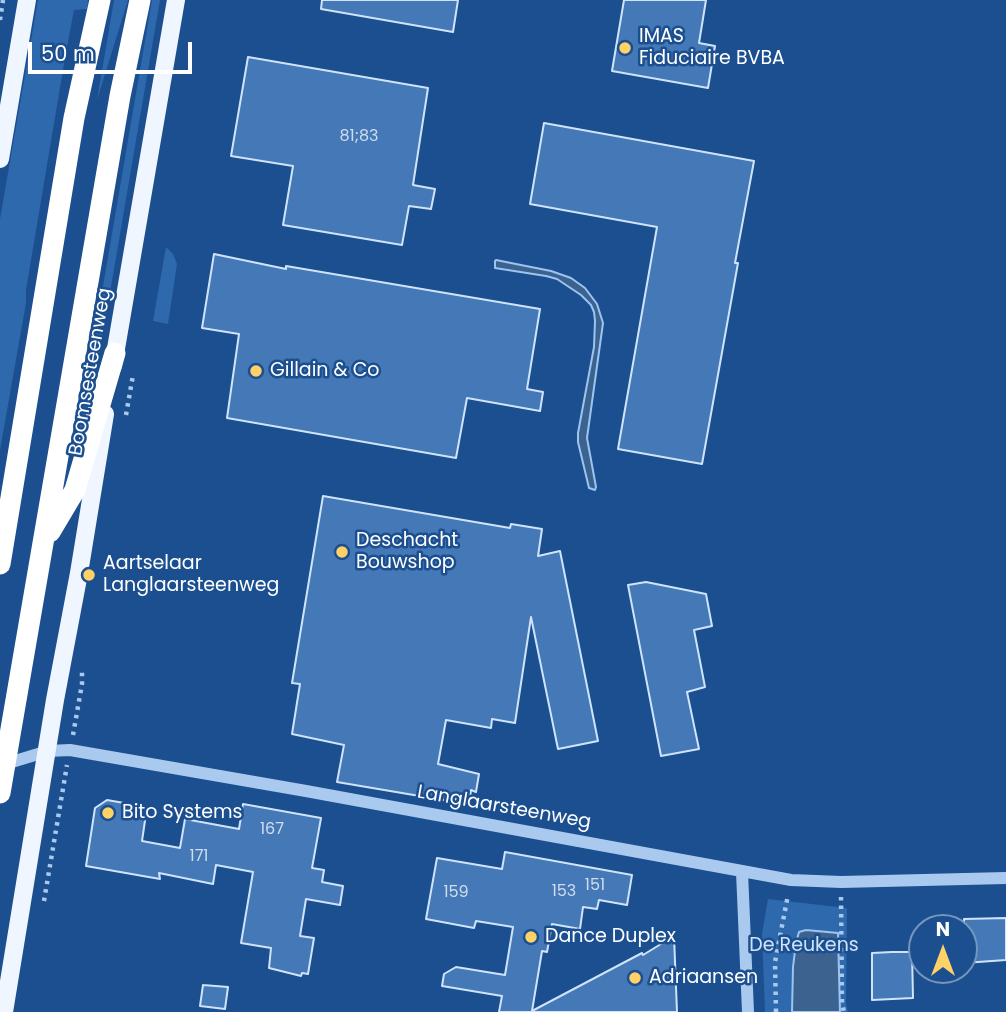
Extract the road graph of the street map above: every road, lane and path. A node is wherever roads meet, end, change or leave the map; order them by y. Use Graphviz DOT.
graph roads {
  1 [pos="4,0"];
  2 [pos="27,0"];
  3 [pos="100,0"];
  4 [pos="140,0"];
  5 [pos="176,0"];
  6 [pos="0,20"];
  7 [pos="0,159"];
  8 [pos="115,353"];
  9 [pos="44,543"];
  10 [pos="0,564"];
  11 [pos="70,750"];
  12 [pos="48,751"];
  13 [pos="3,765"];
  14 [pos="0,793"];
  15 [pos="742,872"];
  16 [pos="1006,878"];
  17 [pos="791,880"];
  18 [pos="841,882"];
  19 [pos="43,906"];
  20 [pos="4,1012"];
  21 [pos="748,1012"];
  22 [pos="776,1012"];
  23 [pos="844,1012"];
  1 -- 6 [label="path"];
  2 -- 7 [label="main road"];
  3 -- 10 [label="highway"];
  4 -- 9 [label="highway"];
  5 -- 8 [label="main road, Boomsesteenweg"];
  8 -- 9 [label="highway"];
  8 -- 12 [label="main road, Boomsesteenweg"];
  9 -- 13 [label="highway"];
  11 -- 12 [label="street, Langlaarsteenweg"];
  11 -- 15 [label="street, Langlaarsteenweg"];
  11 -- 19 [label="path"];
  12 -- 13 [label="street, Langlaarsteenweg"];
  12 -- 20 [label="main road, Boomsesteenweg"];
  13 -- 14 [label="highway"];
  15 -- 17 [label="street, Langlaarsteenweg"];
  15 -- 21 [label="street"];
  16 -- 18 [label="street, Langlaarsteenweg"];
  17 -- 18 [label="street, Langlaarsteenweg"];
  17 -- 22 [label="path"];
  18 -- 23 [label="path"];
}
